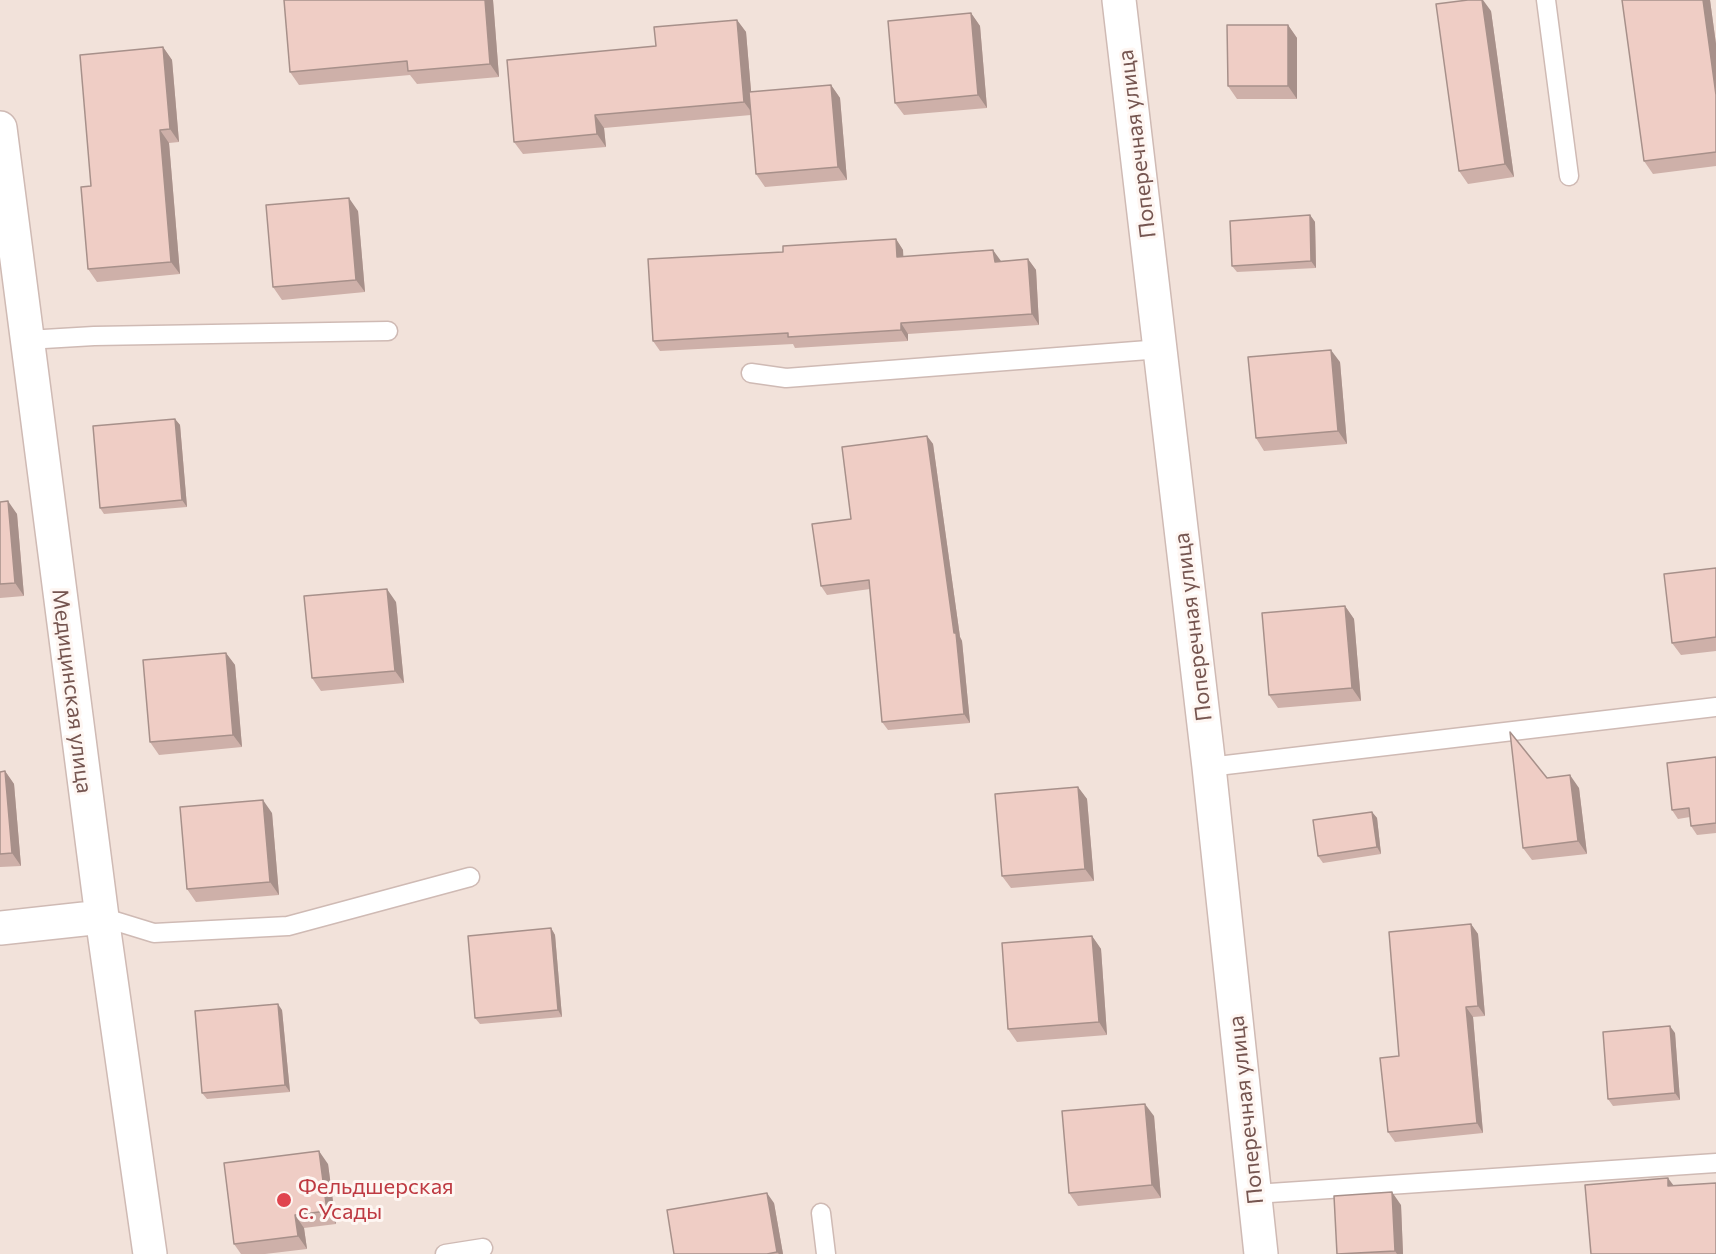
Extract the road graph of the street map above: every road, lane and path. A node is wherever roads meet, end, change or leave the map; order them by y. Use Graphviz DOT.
graph roads {
  1 [pos="1119,0"];
  2 [pos="1546,0"];
  3 [pos="0,128"];
  4 [pos="1569,176"];
  5 [pos="388,330"];
  6 [pos="27,340"];
  7 [pos="1161,349"];
  8 [pos="751,373"];
  9 [pos="1716,707"];
  10 [pos="1209,766"];
  11 [pos="470,877"];
  12 [pos="102,916"];
  13 [pos="0,928"];
  14 [pos="1716,1163"];
  15 [pos="1255,1194"];
  16 [pos="820,1213"];
  17 [pos="483,1248"];
  18 [pos="150,1254"];
  19 [pos="445,1254"];
  20 [pos="826,1254"];
  21 [pos="1261,1254"];
  1 -- 7 [label="street, Поперечная улица"];
  2 -- 4 [label="lane"];
  3 -- 6 [label="street, Медицинская улица"];
  5 -- 6 [label="lane"];
  6 -- 12 [label="street, Медицинская улица"];
  7 -- 8 [label="lane"];
  7 -- 10 [label="street, Поперечная улица"];
  9 -- 10 [label="lane"];
  10 -- 15 [label="street, Поперечная улица"];
  11 -- 12 [label="lane"];
  12 -- 13 [label="street"];
  12 -- 18 [label="street, Медицинская улица"];
  14 -- 15 [label="lane"];
  15 -- 21 [label="street, Поперечная улица"];
  16 -- 20 [label="lane"];
  17 -- 19 [label="lane"];
}
